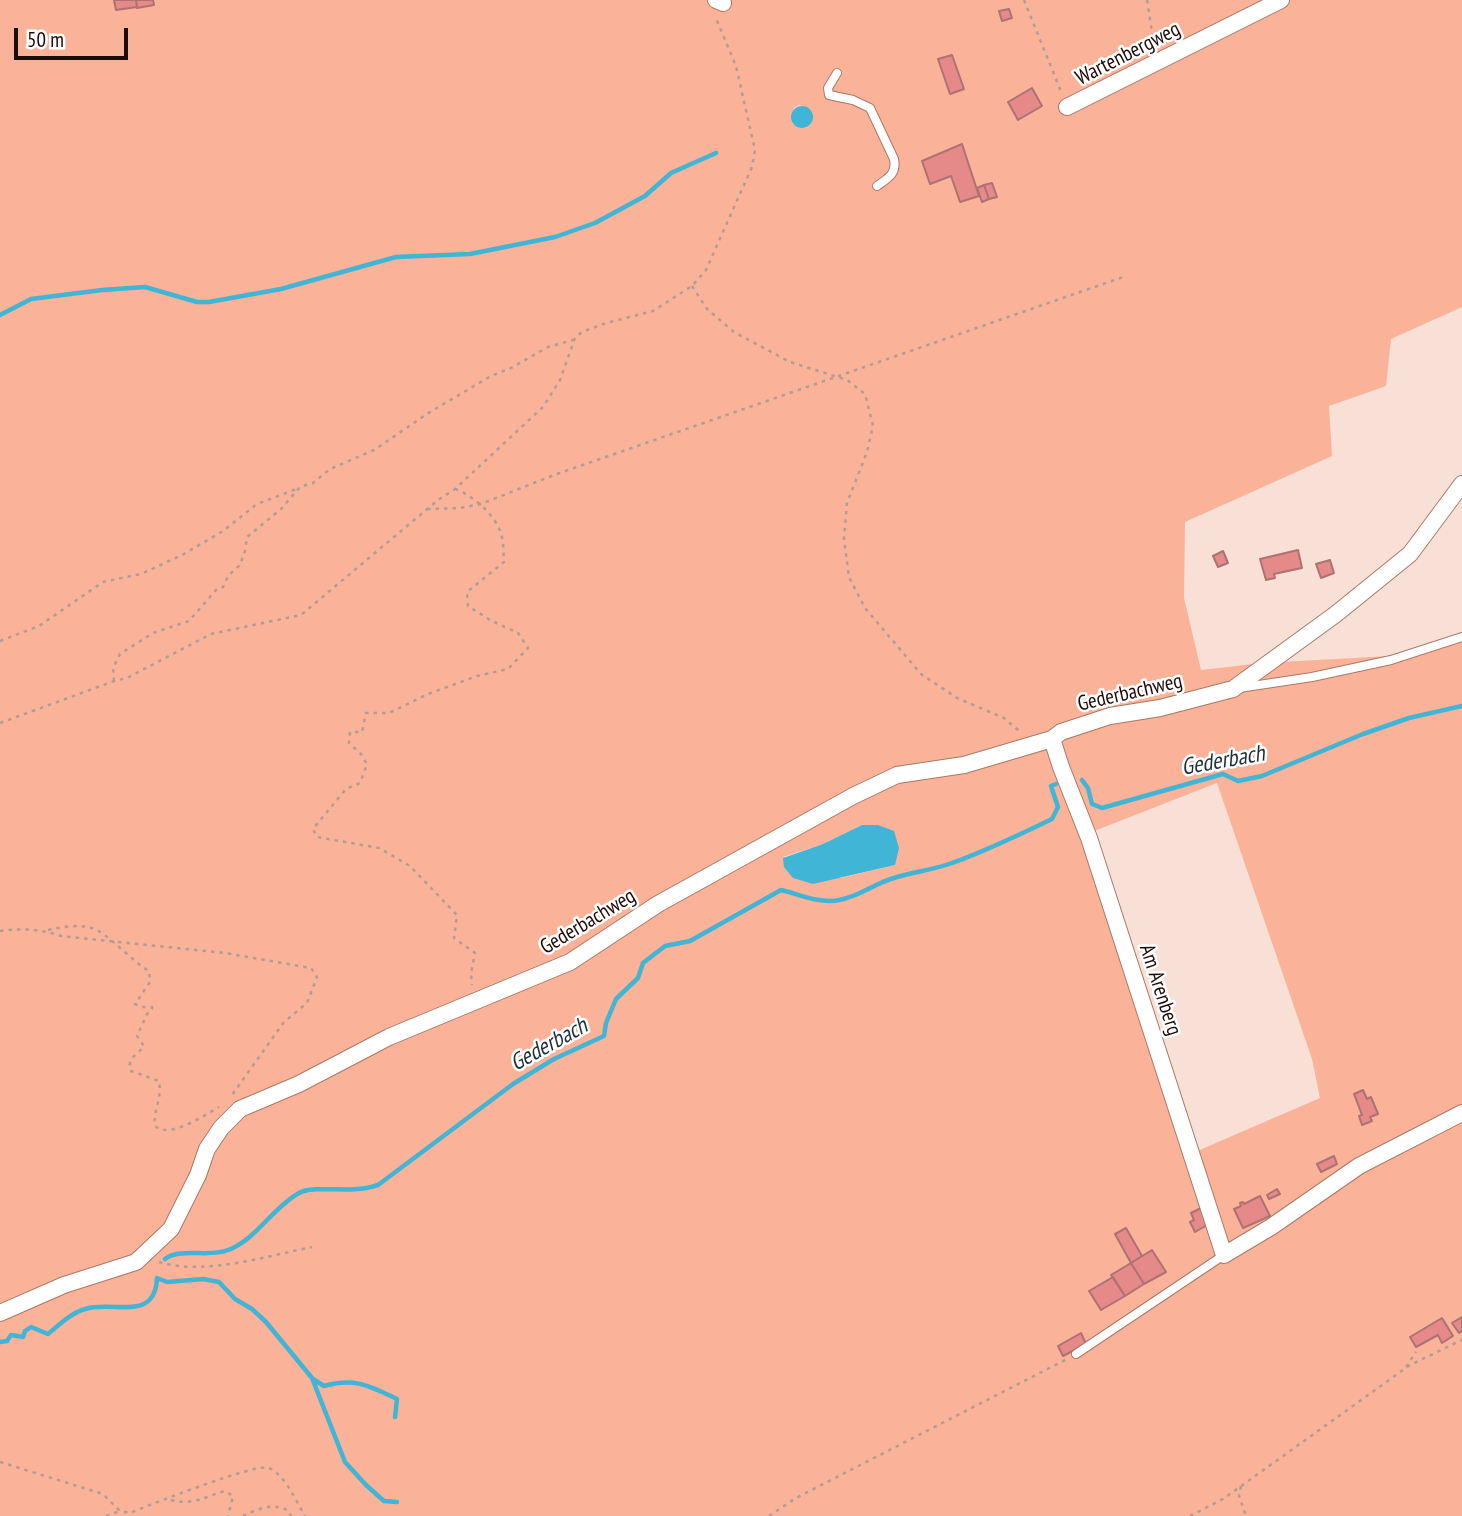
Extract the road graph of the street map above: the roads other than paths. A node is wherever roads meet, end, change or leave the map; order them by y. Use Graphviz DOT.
graph roads {
  1 [pos="1281,0"];
  2 [pos="837,73"];
  3 [pos="1068,107"];
  4 [pos="877,186"];
  5 [pos="1462,484"];
  6 [pos="1462,637"];
  7 [pos="1233,689"];
  8 [pos="1052,739"];
  9 [pos="1462,1113"];
  10 [pos="1224,1255"];
  11 [pos="0,1313"];
  12 [pos="1076,1354"];
  1 -- 3 [label="street, Wartenbergweg"];
  2 -- 4 [label="lane"];
  5 -- 7 [label="street, Gederbachweg"];
  6 -- 7 [label="lane, Gederbachweg"];
  7 -- 8 [label="street, Gederbachweg"];
  8 -- 10 [label="street, Am Arenberg"];
  8 -- 11 [label="street, Gederbachweg"];
  9 -- 10 [label="street"];
  10 -- 12 [label="lane"];
}
